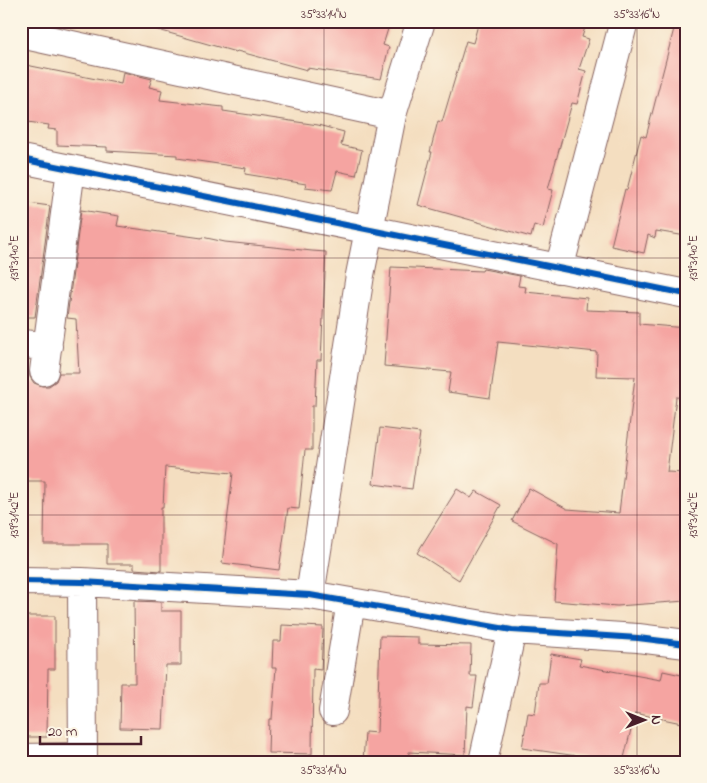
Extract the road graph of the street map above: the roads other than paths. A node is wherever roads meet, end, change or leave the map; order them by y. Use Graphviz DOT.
graph roads {
  1 [pos="421,21"];
  2 [pos="624,21"];
  3 [pos="21,34"];
  4 [pos="392,114"];
  5 [pos="21,159"];
  6 [pos="71,169"];
  7 [pos="368,230"];
  8 [pos="559,269"];
  9 [pos="686,294"];
  10 [pos="38,354"];
  11 [pos="21,582"];
  12 [pos="82,582"];
  13 [pos="310,595"];
  14 [pos="351,602"];
  15 [pos="512,630"];
  16 [pos="686,644"];
  17 [pos="333,711"];
  18 [pos="21,758"];
  19 [pos="83,759"];
  20 [pos="483,762"];
  1 -- 4 [label="street"];
  2 -- 8 [label="street"];
  3 -- 4 [label="street"];
  4 -- 7 [label="street"];
  5 -- 6 [label="street"];
  6 -- 7 [label="street"];
  6 -- 10 [label="street"];
  7 -- 8 [label="street"];
  7 -- 13 [label="street"];
  8 -- 9 [label="street"];
  11 -- 12 [label="street"];
  12 -- 13 [label="street"];
  12 -- 19 [label="street"];
  13 -- 14 [label="street"];
  14 -- 15 [label="street"];
  14 -- 17 [label="street"];
  15 -- 16 [label="street"];
  15 -- 20 [label="street"];
  18 -- 19 [label="street"];
}
